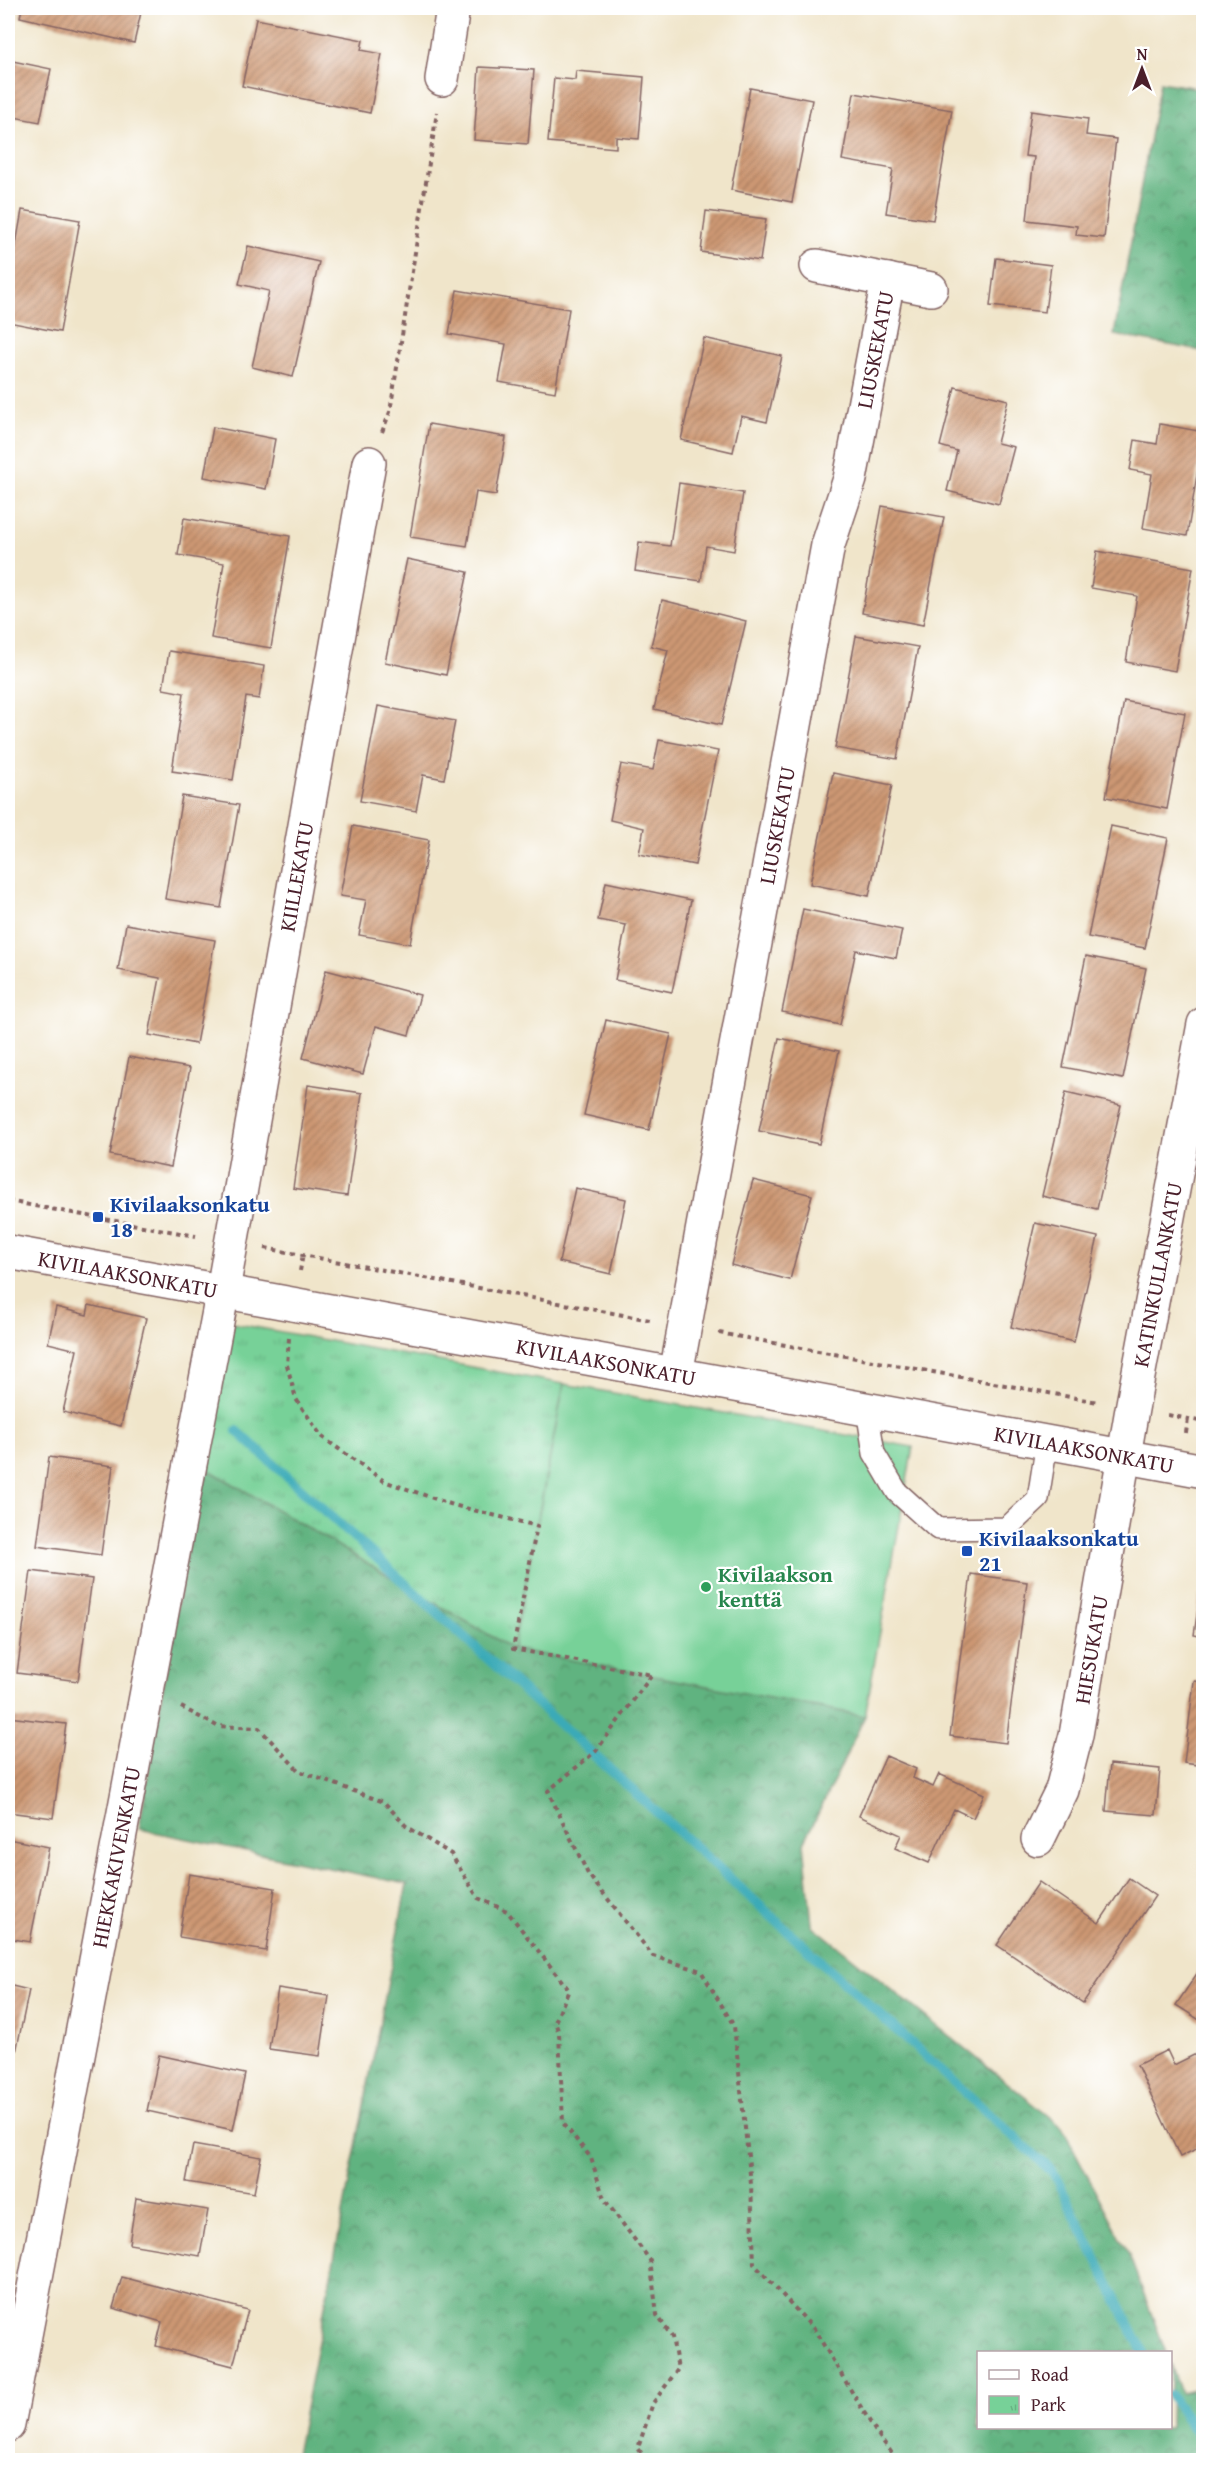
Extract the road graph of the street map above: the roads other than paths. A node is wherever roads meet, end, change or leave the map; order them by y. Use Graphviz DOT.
graph roads {
  1 [pos="453,8"];
  2 [pos="442,79"];
  3 [pos="817,266"];
  4 [pos="888,280"];
  5 [pos="931,289"];
  6 [pos="369,463"];
  7 [pos="1203,1024"];
  8 [pos="8,1252"];
  9 [pos="224,1290"];
  10 [pos="676,1374"];
  11 [pos="867,1409"];
  12 [pos="1047,1442"];
  13 [pos="1124,1455"];
  14 [pos="1203,1471"];
  15 [pos="1038,1839"];
  16 [pos="8,2425"];
  1 -- 2 [label="street"];
  3 -- 4 [label="street, LIUSKEKATU"];
  4 -- 5 [label="street, LIUSKEKATU"];
  4 -- 10 [label="street, LIUSKEKATU"];
  6 -- 9 [label="street, KIILLEKATU"];
  7 -- 13 [label="street, KATINKULLANKATU"];
  8 -- 9 [label="street, KIVILAAKSONKATU"];
  9 -- 10 [label="street, KIVILAAKSONKATU"];
  9 -- 16 [label="street, HIEKKAKIVENKATU"];
  10 -- 11 [label="street, KIVILAAKSONKATU"];
  11 -- 12 [label="street, KIVILAAKSONKATU"];
  11 -- 12 [label="lane"];
  12 -- 13 [label="street, KIVILAAKSONKATU"];
  13 -- 14 [label="street, KIVILAAKSONKATU"];
  13 -- 15 [label="street, HIESUKATU"];
}
